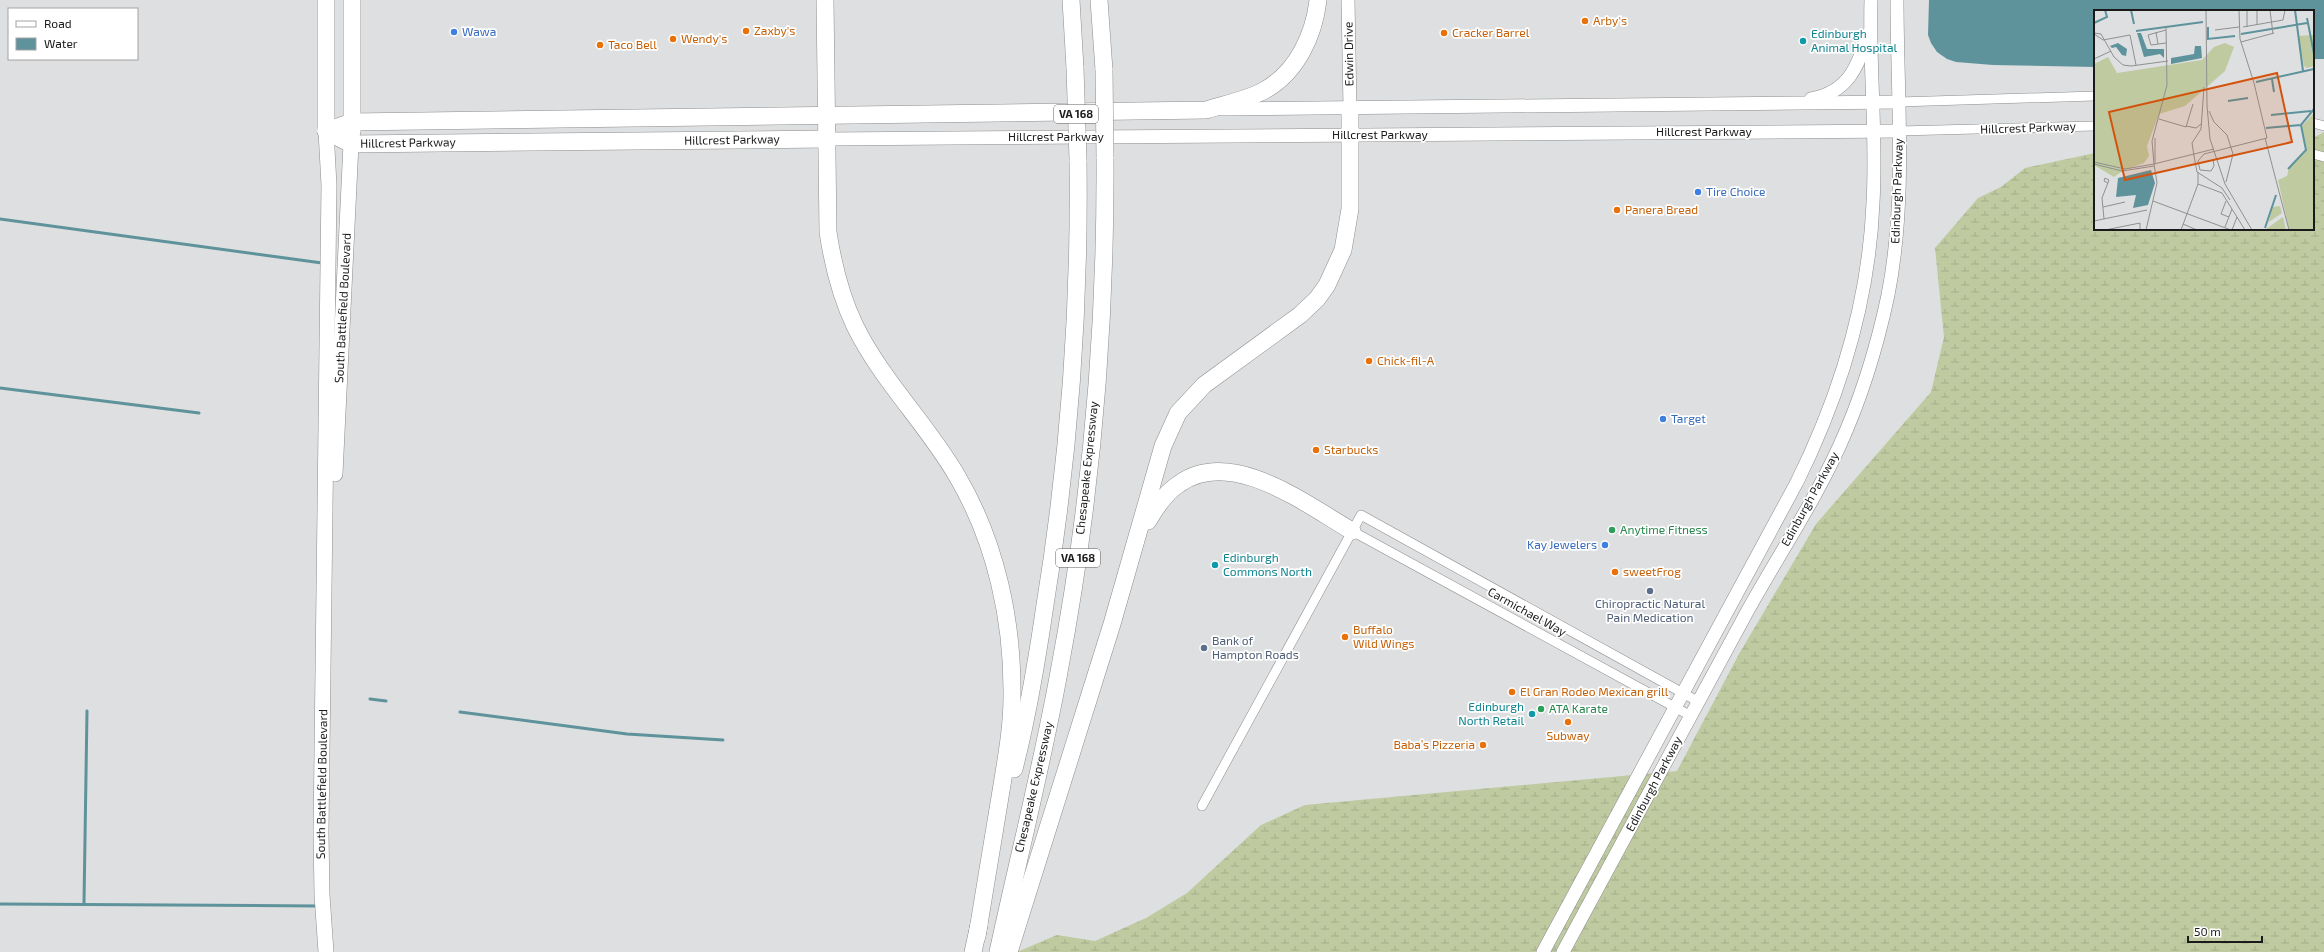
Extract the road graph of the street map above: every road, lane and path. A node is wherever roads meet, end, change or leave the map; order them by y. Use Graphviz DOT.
graph roads {
  1 [pos="326,0"];
  2 [pos="352,0"];
  3 [pos="826,0"];
  4 [pos="1071,0"];
  5 [pos="1100,0"];
  6 [pos="1318,0"];
  7 [pos="1348,0"];
  8 [pos="1872,0"];
  9 [pos="1897,0"];
  10 [pos="1871,25"];
  11 [pos="2094,96"];
  12 [pos="1899,102"];
  13 [pos="1874,103"];
  14 [pos="1780,104"];
  15 [pos="1350,108"];
  16 [pos="1206,110"];
  17 [pos="827,114"];
  18 [pos="352,122"];
  19 [pos="2314,123"];
  20 [pos="2094,126"];
  21 [pos="2324,126"];
  22 [pos="1874,131"];
  23 [pos="1899,131"];
  24 [pos="326,132"];
  25 [pos="1351,135"];
  26 [pos="827,139"];
  27 [pos="352,144"];
  28 [pos="2314,154"];
  29 [pos="2324,157"];
  30 [pos="1352,530"];
  31 [pos="1137,538"];
  32 [pos="325,616"];
  33 [pos="1683,693"];
  34 [pos="1699,702"];
  35 [pos="1675,707"];
  36 [pos="1691,716"];
  37 [pos="1202,806"];
  38 [pos="975,944"];
  39 [pos="326,952"];
  40 [pos="998,952"];
  41 [pos="1009,952"];
  42 [pos="1543,952"];
  43 [pos="1563,952"];
  1 -- 24 [label="highway, South Battlefield Boulevard"];
  2 -- 18 [label="highway, South Battlefield Boulevard"];
  3 -- 17 [label="highway"];
  4 -- 38 [label="highway, Chesapeake Expressway / VA 168, bridge"];
  5 -- 40 [label="highway, Chesapeake Expressway / VA 168, bridge"];
  6 -- 16 [label="highway"];
  7 -- 15 [label="main road, Edwin Drive"];
  8 -- 10 [label="main road, Edinburgh Parkway"];
  9 -- 12 [label="main road, Edinburgh Parkway"];
  10 -- 13 [label="main road, Edinburgh Parkway"];
  10 -- 14 [label="main road"];
  11 -- 12 [label="street, Hillcrest Parkway"];
  12 -- 13 [label="main road, Hillcrest Parkway"];
  12 -- 23 [label="main road, Edinburgh Parkway"];
  13 -- 14 [label="main road, Hillcrest Parkway"];
  13 -- 22 [label="main road, Edinburgh Parkway"];
  14 -- 15 [label="main road, Hillcrest Parkway"];
  15 -- 16 [label="main road, Hillcrest Parkway"];
  15 -- 25 [label="highway"];
  16 -- 17 [label="highway, Hillcrest Parkway"];
  17 -- 18 [label="highway, Hillcrest Parkway"];
  17 -- 26 [label="highway"];
  18 -- 24 [label="highway, Hillcrest Parkway"];
  18 -- 27 [label="highway, South Battlefield Boulevard"];
  19 -- 21 [label="street"];
  20 -- 23 [label="street, Hillcrest Parkway"];
  22 -- 23 [label="main road, Hillcrest Parkway"];
  22 -- 25 [label="main road, Hillcrest Parkway"];
  22 -- 33 [label="main road, Edinburgh Parkway"];
  23 -- 34 [label="main road, Edinburgh Parkway"];
  24 -- 27 [label="highway, Hillcrest Parkway"];
  24 -- 32 [label="main road, South Battlefield Boulevard"];
  25 -- 26 [label="main road, Hillcrest Parkway"];
  25 -- 31 [label="highway"];
  26 -- 27 [label="highway, Hillcrest Parkway"];
  26 -- 38 [label="highway"];
  27 -- 32 [label="main road, South Battlefield Boulevard"];
  28 -- 29 [label="street"];
  30 -- 31 [label="highway"];
  30 -- 33 [label="street, Carmichael Way"];
  30 -- 35 [label="street, Carmichael Way"];
  30 -- 37 [label="street"];
  31 -- 41 [label="highway"];
  32 -- 39 [label="main road, South Battlefield Boulevard"];
  33 -- 34 [label="street, Carmichael Way"];
  33 -- 35 [label="main road, Edinburgh Parkway"];
  34 -- 36 [label="main road, Edinburgh Parkway"];
  35 -- 36 [label="street, Carmichael Way"];
  35 -- 42 [label="main road, Edinburgh Parkway"];
  36 -- 43 [label="main road, Edinburgh Parkway"];
}
